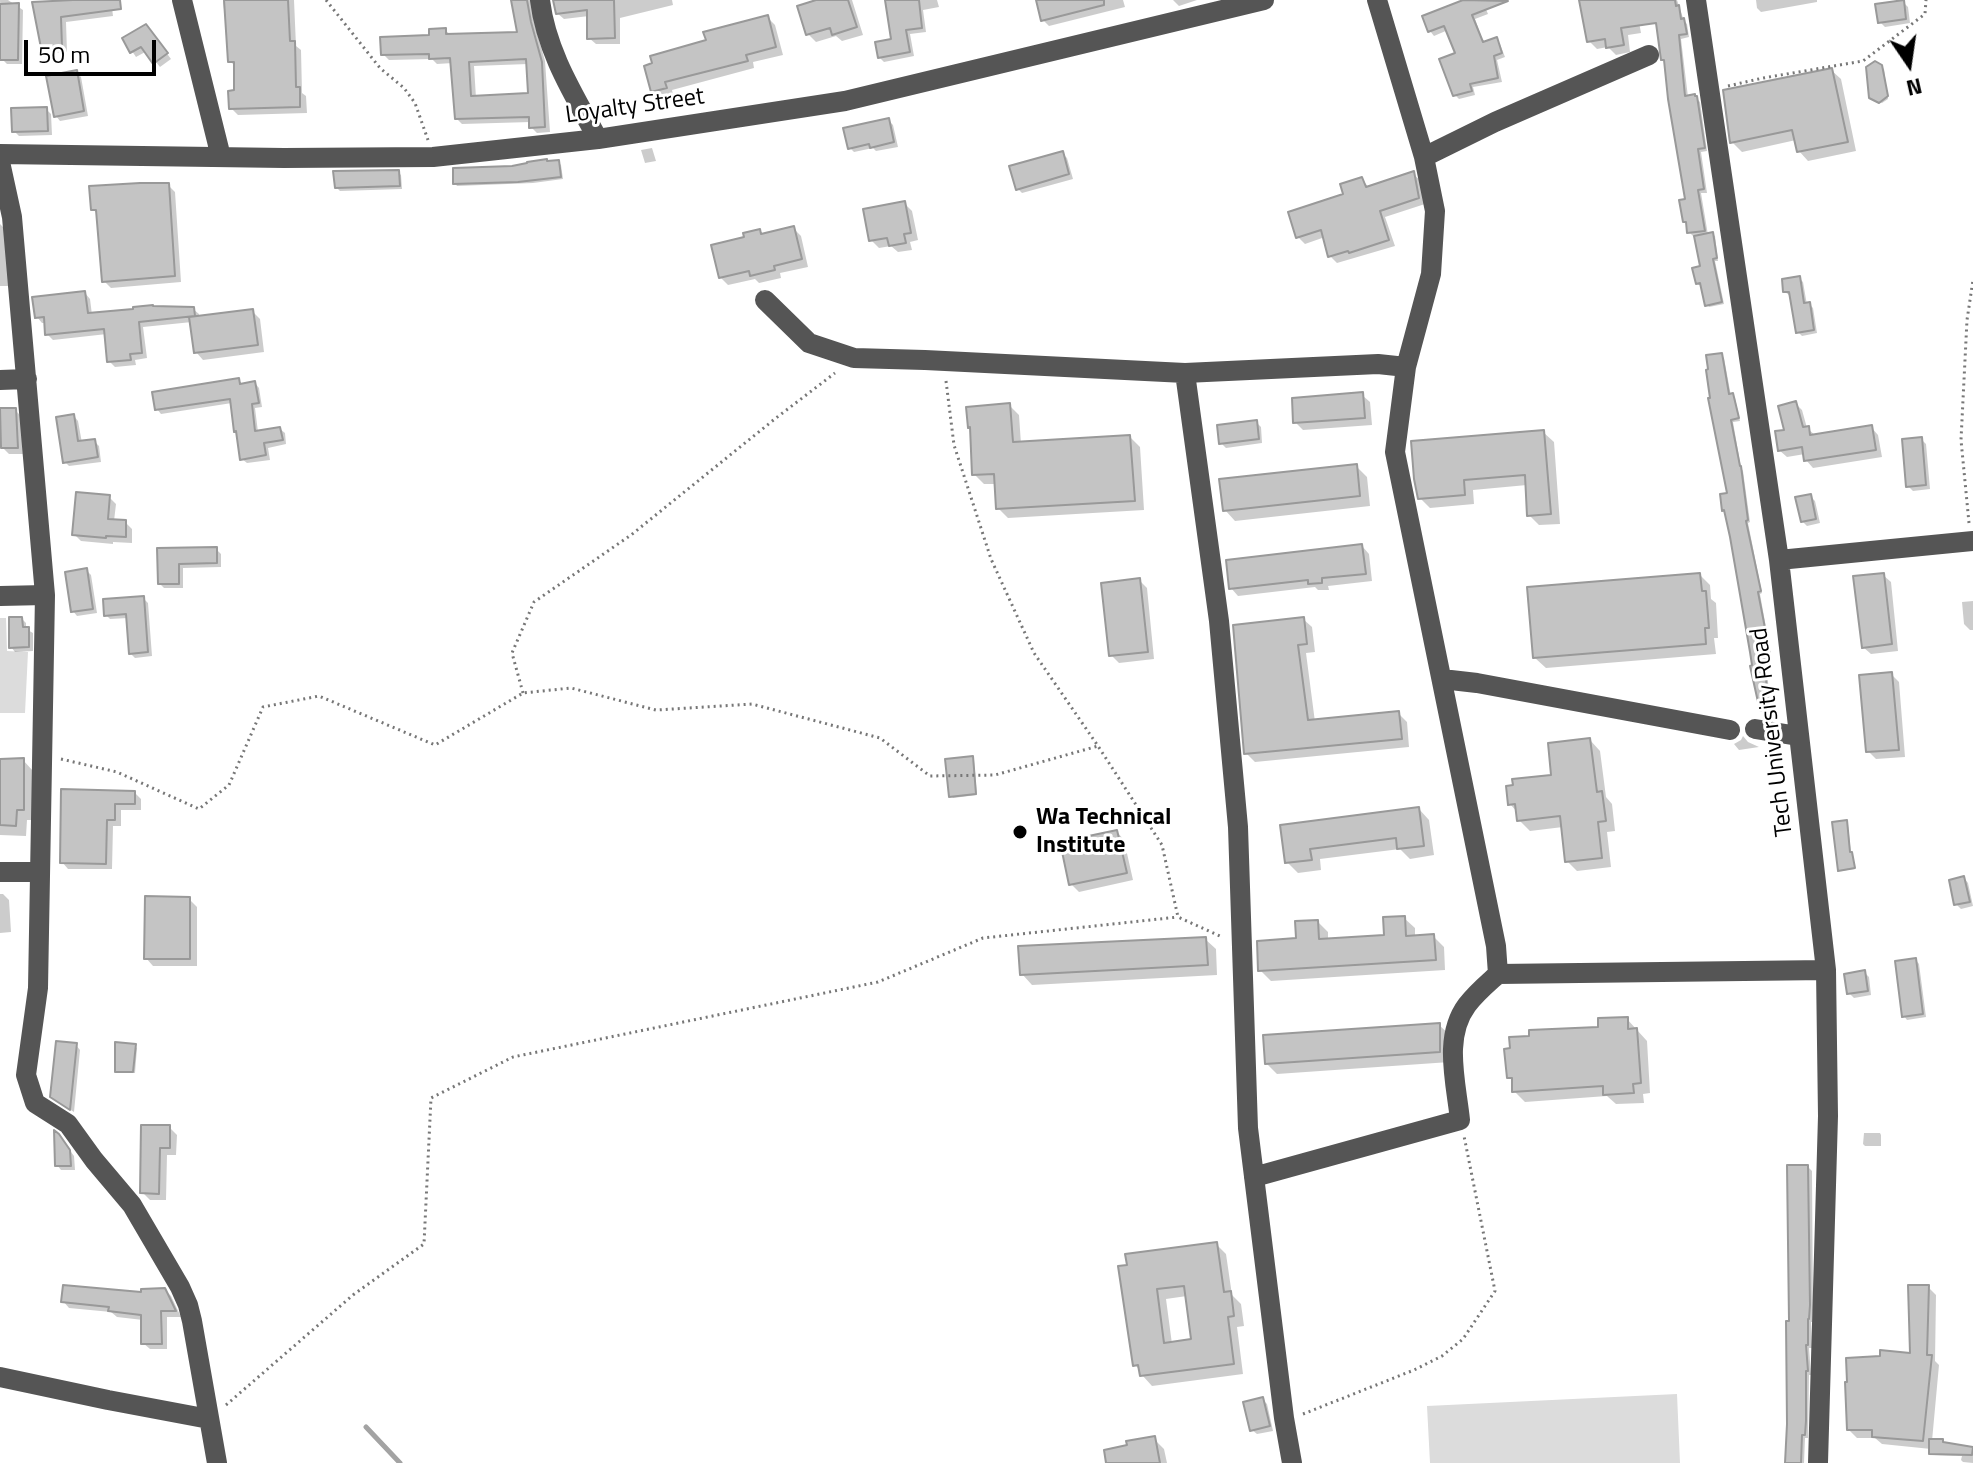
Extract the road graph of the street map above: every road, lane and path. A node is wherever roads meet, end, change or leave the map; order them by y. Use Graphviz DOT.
graph roads {
  1 [pos="182,0"];
  2 [pos="326,0"];
  3 [pos="540,0"];
  4 [pos="1264,0"];
  5 [pos="1377,0"];
  6 [pos="1696,0"];
  7 [pos="1926,0"];
  8 [pos="1206,7"];
  9 [pos="1649,55"];
  10 [pos="1709,91"];
  11 [pos="598,139"];
  12 [pos="0,154"];
  13 [pos="221,157"];
  14 [pos="433,157"];
  15 [pos="1424,157"];
  16 [pos="0,162"];
  17 [pos="1973,280"];
  18 [pos="765,300"];
  19 [pos="854,358"];
  20 [pos="943,361"];
  21 [pos="1406,367"];
  22 [pos="1185,373"];
  23 [pos="27,379"];
  24 [pos="0,380"];
  25 [pos="1972,541"];
  26 [pos="1779,560"];
  27 [pos="45,595"];
  28 [pos="0,596"];
  29 [pos="1442,679"];
  30 [pos="523,693"];
  31 [pos="1755,729"];
  32 [pos="1730,730"];
  33 [pos="1798,736"];
  34 [pos="1098,746"];
  35 [pos="43,755"];
  36 [pos="0,872"];
  37 [pos="40,872"];
  38 [pos="1178,917"];
  39 [pos="1242,946"];
  40 [pos="1826,970"];
  41 [pos="1498,974"];
  42 [pos="1460,1120"];
  43 [pos="1254,1177"];
  44 [pos="0,1377"];
  45 [pos="1284,1418"];
  46 [pos="209,1419"];
  47 [pos="217,1463"];
  48 [pos="1292,1463"];
  49 [pos="1818,1463"];
  1 -- 13 [label="street"];
  2 -- 14 [label="path"];
  3 -- 11 [label="street"];
  4 -- 8 [label="street, Loyalty Street"];
  5 -- 15 [label="street"];
  6 -- 10 [label="street, Tech University Road"];
  7 -- 10 [label="path"];
  8 -- 11 [label="street, Loyalty Street"];
  9 -- 15 [label="street"];
  10 -- 26 [label="street, Tech University Road"];
  11 -- 14 [label="street, Loyalty Street"];
  12 -- 13 [label="street, Loyalty Street"];
  13 -- 14 [label="street, Loyalty Street"];
  15 -- 21 [label="street"];
  16 -- 23 [label="street"];
  17 -- 25 [label="path"];
  18 -- 19 [label="street"];
  19 -- 20 [label="street"];
  19 -- 30 [label="path"];
  20 -- 22 [label="street"];
  20 -- 34 [label="path"];
  21 -- 22 [label="street"];
  21 -- 29 [label="street"];
  22 -- 39 [label="street"];
  23 -- 24 [label="street"];
  23 -- 27 [label="street"];
  25 -- 26 [label="street"];
  26 -- 33 [label="street, Tech University Road"];
  27 -- 28 [label="street"];
  27 -- 35 [label="street"];
  29 -- 32 [label="street"];
  29 -- 41 [label="street"];
  30 -- 34 [label="path"];
  30 -- 35 [label="path"];
  31 -- 33 [label="street"];
  33 -- 40 [label="street, Tech University Road"];
  34 -- 38 [label="path"];
  35 -- 37 [label="street"];
  36 -- 37 [label="street"];
  37 -- 46 [label="street"];
  38 -- 39 [label="path"];
  38 -- 46 [label="path"];
  39 -- 43 [label="street"];
  40 -- 41 [label="street"];
  40 -- 49 [label="street, Tech University Road"];
  41 -- 42 [label="street"];
  42 -- 43 [label="street"];
  42 -- 45 [label="path"];
  43 -- 45 [label="street"];
  44 -- 46 [label="street"];
  45 -- 48 [label="street"];
  46 -- 47 [label="street"];
}
